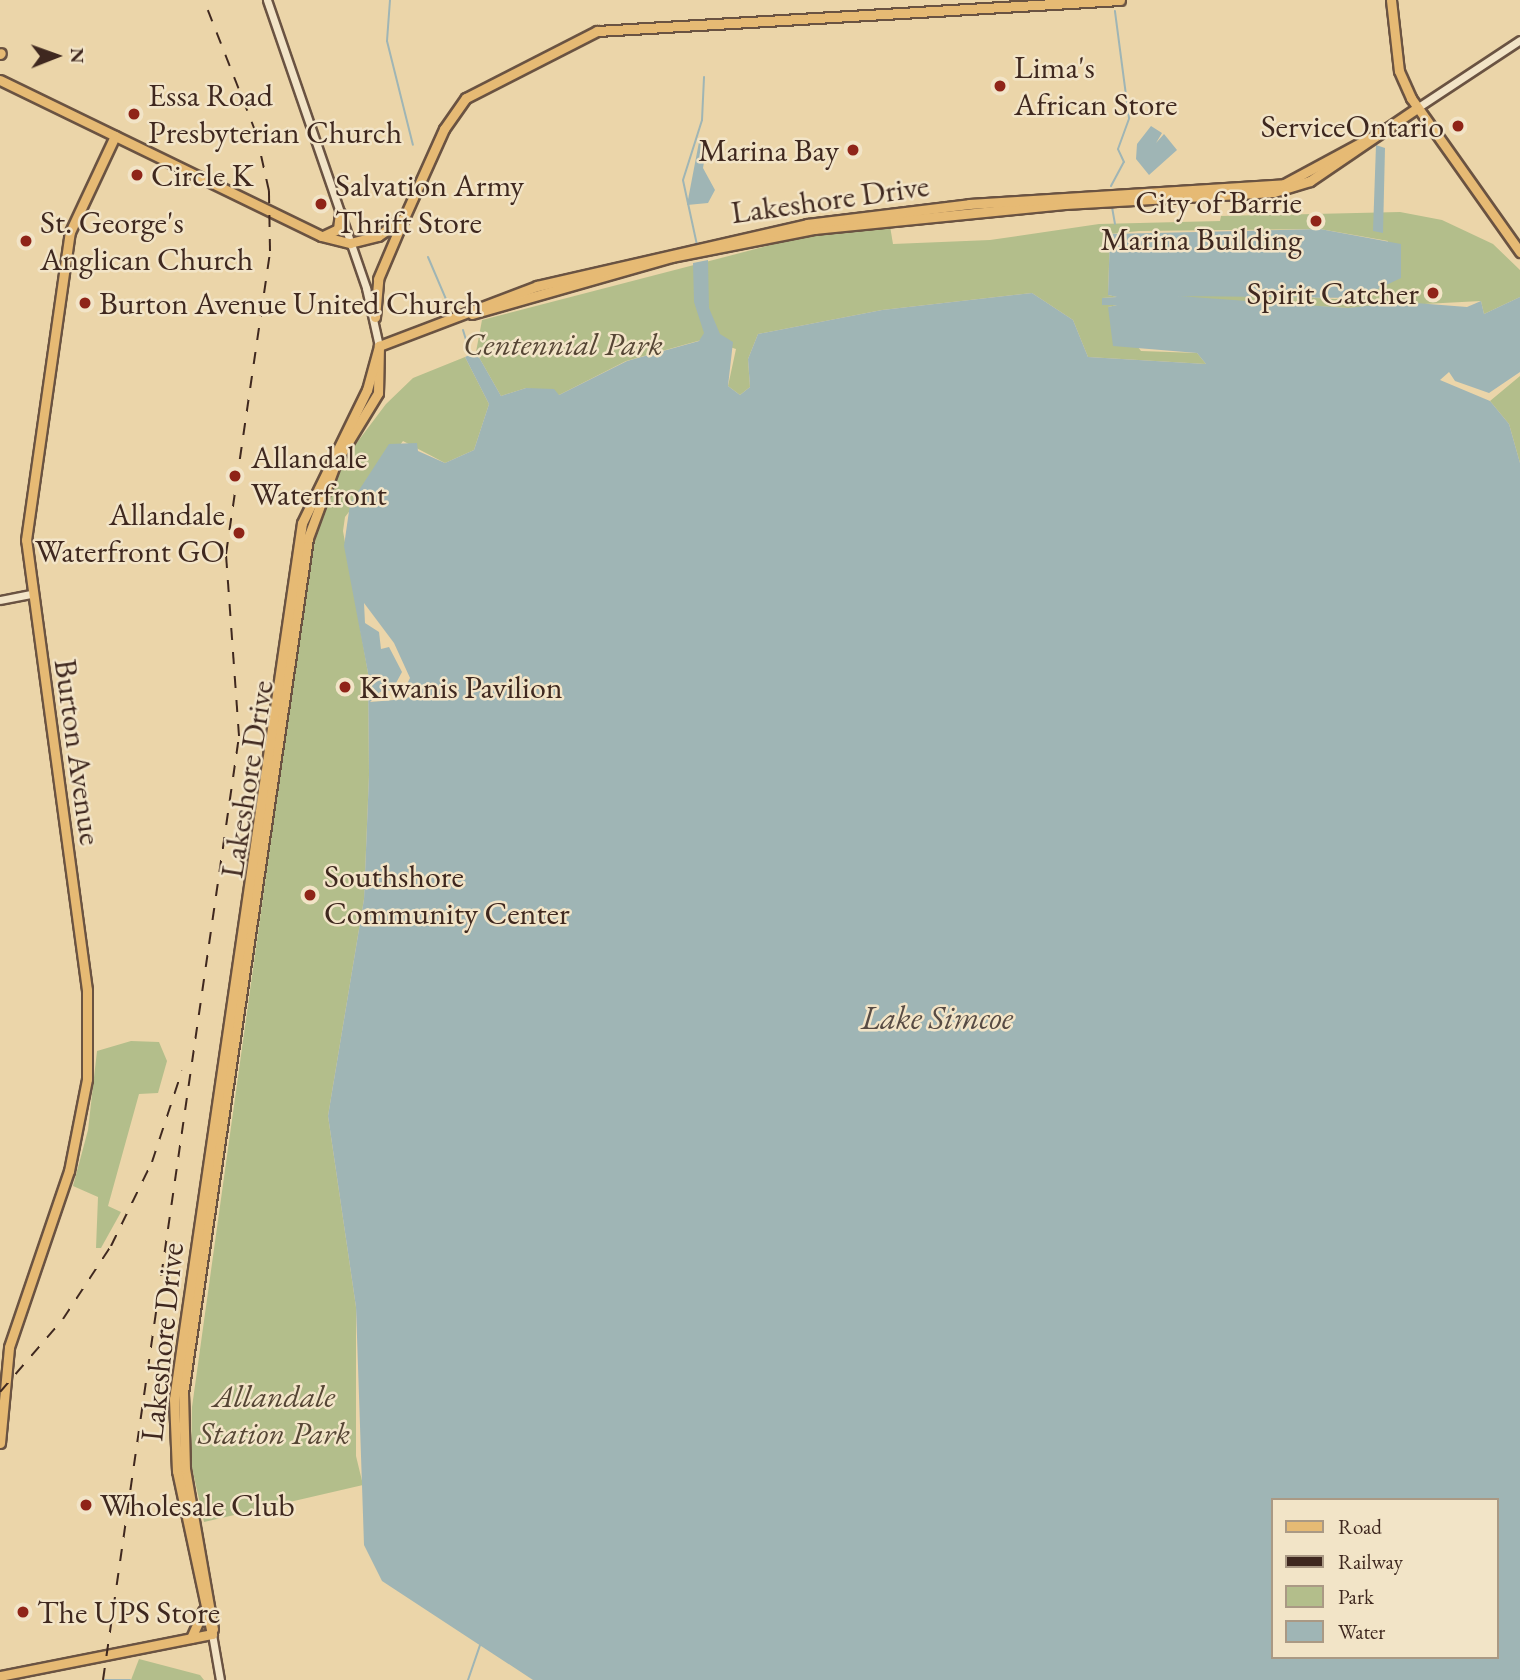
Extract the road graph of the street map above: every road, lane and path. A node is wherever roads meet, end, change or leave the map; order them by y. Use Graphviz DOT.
graph roads {
  1 [pos="267,0"];
  2 [pos="1120,0"];
  3 [pos="1391,0"];
  4 [pos="1520,40"];
  5 [pos="0,80"];
  6 [pos="1417,107"];
  7 [pos="115,136"];
  8 [pos="1304,181"];
  9 [pos="340,214"];
  10 [pos="404,218"];
  11 [pos="321,236"];
  12 [pos="350,243"];
  13 [pos="705,246"];
  14 [pos="1520,252"];
  15 [pos="375,317"];
  16 [pos="451,318"];
  17 [pos="379,346"];
  18 [pos="32,594"];
  19 [pos="0,600"];
  20 [pos="0,1443"];
  21 [pos="203,1606"];
  22 [pos="212,1634"];
  23 [pos="191,1638"];
  24 [pos="0,1676"];
  25 [pos="220,1680"];
  1 -- 9 [label="street"];
  2 -- 10 [label="main road"];
  3 -- 6 [label="main road"];
  4 -- 6 [label="street"];
  5 -- 7 [label="main road"];
  6 -- 8 [label="main road"];
  6 -- 14 [label="main road"];
  7 -- 11 [label="main road"];
  7 -- 18 [label="main road, Burton Avenue"];
  8 -- 13 [label="main road, Lakeshore Drive"];
  8 -- 13 [label="main road"];
  9 -- 11 [label="main road"];
  9 -- 12 [label="street"];
  10 -- 12 [label="main road"];
  10 -- 15 [label="main road"];
  11 -- 12 [label="main road"];
  12 -- 15 [label="street"];
  13 -- 16 [label="main road, Lakeshore Drive"];
  15 -- 17 [label="street"];
  16 -- 17 [label="main road"];
  16 -- 17 [label="main road"];
  17 -- 21 [label="main road, Lakeshore Drive"];
  17 -- 22 [label="main road, Lakeshore Drive"];
  18 -- 19 [label="street"];
  18 -- 20 [label="main road, Burton Avenue"];
  21 -- 22 [label="main road, Lakeshore Drive"];
  21 -- 23 [label="main road"];
  22 -- 23 [label="main road"];
  22 -- 25 [label="street"];
  23 -- 24 [label="main road"];
}
